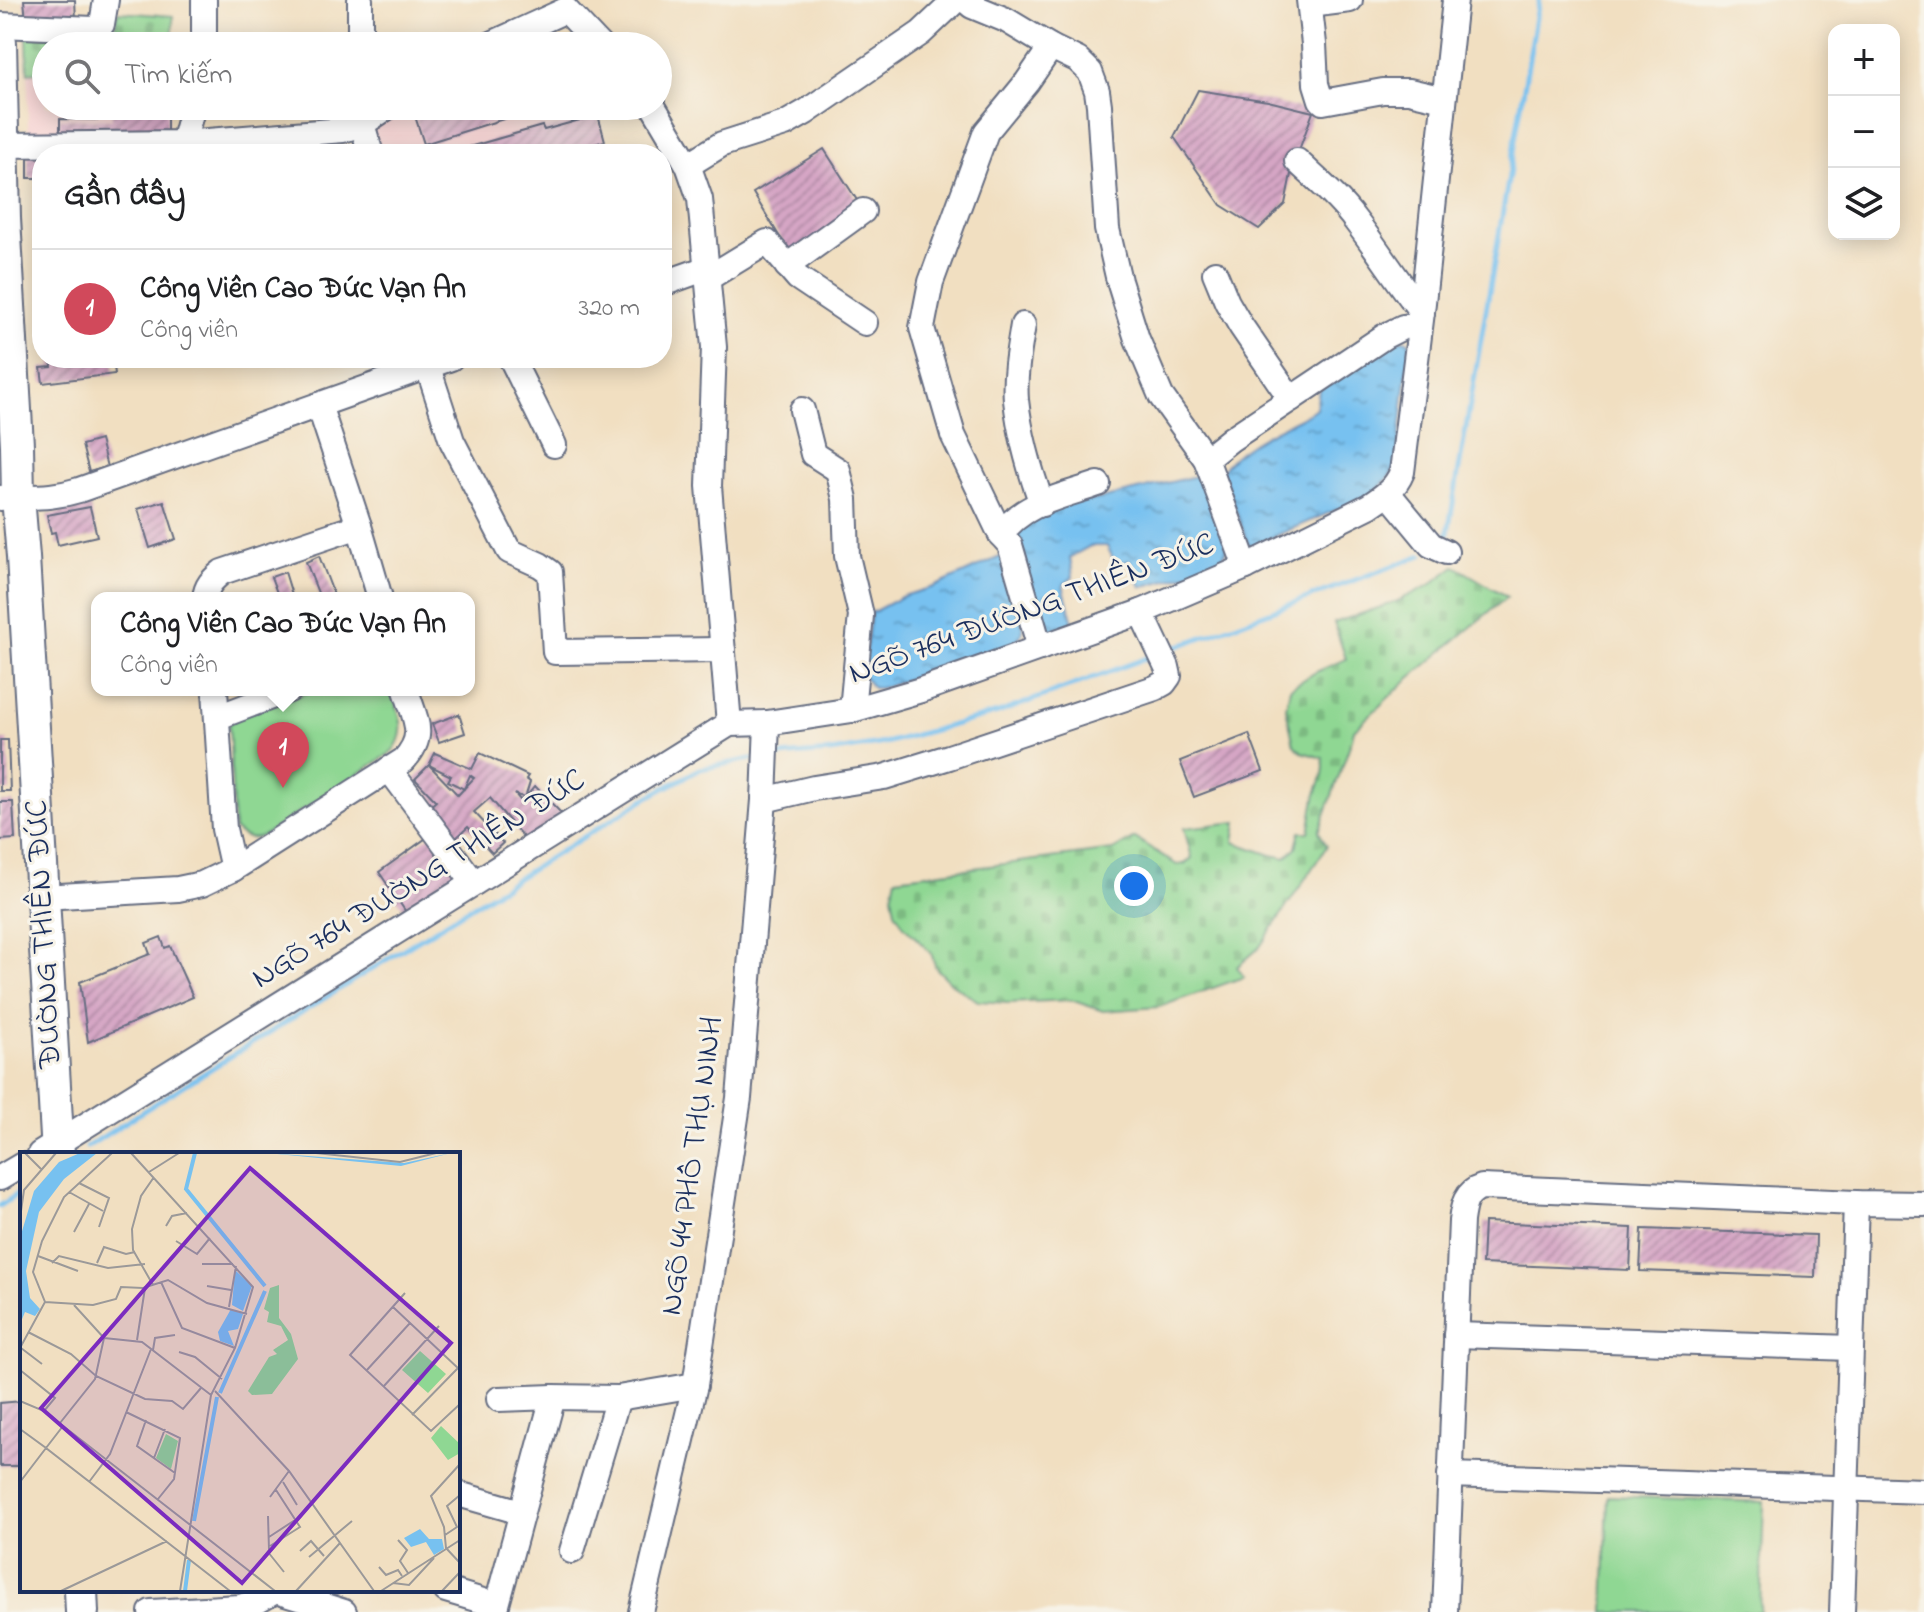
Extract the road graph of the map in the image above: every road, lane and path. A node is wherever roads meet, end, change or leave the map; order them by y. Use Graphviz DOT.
graph roads {
  1 [pos="106,0"];
  2 [pos="204,0"];
  3 [pos="360,0"];
  4 [pos="956,0"];
  5 [pos="965,0"];
  6 [pos="1350,0"];
  7 [pos="1455,0"];
  8 [pos="1309,3"];
  9 [pos="567,5"];
  10 [pos="1011,10"];
  11 [pos="0,25"];
  12 [pos="204,32"];
  13 [pos="360,32"];
  14 [pos="514,32"];
  15 [pos="589,32"];
  16 [pos="0,43"];
  17 [pos="1051,47"];
  18 [pos="1444,99"];
  19 [pos="190,120"];
  20 [pos="356,120"];
  21 [pos="363,120"];
  22 [pos="661,120"];
  23 [pos="186,144"];
  24 [pos="227,144"];
  25 [pos="369,144"];
  26 [pos="32,158"];
  27 [pos="2,161"];
  28 [pos="1297,161"];
  29 [pos="688,165"];
  30 [pos="863,211"];
  31 [pos="787,266"];
  32 [pos="707,273"];
  33 [pos="1215,273"];
  34 [pos="672,282"];
  35 [pos="1421,319"];
  36 [pos="865,323"];
  37 [pos="1023,325"];
  38 [pos="411,368"];
  39 [pos="428,368"];
  40 [pos="516,368"];
  41 [pos="1291,399"];
  42 [pos="319,405"];
  43 [pos="802,410"];
  44 [pos="554,445"];
  45 [pos="1206,459"];
  46 [pos="1098,484"];
  47 [pos="1388,493"];
  48 [pos="9,497"];
  49 [pos="1042,504"];
  50 [pos="359,526"];
  51 [pos="1001,535"];
  52 [pos="1446,552"];
  53 [pos="1246,567"];
  54 [pos="206,592"];
  55 [pos="378,592"];
  56 [pos="1141,612"];
  57 [pos="1040,648"];
  58 [pos="723,650"];
  59 [pos="216,696"];
  60 [pos="273,696"];
  61 [pos="408,696"];
  62 [pos="852,710"];
  63 [pos="218,717"];
  64 [pos="767,723"];
  65 [pos="729,724"];
  66 [pos="389,769"];
  67 [pos="764,800"];
  68 [pos="233,869"];
  69 [pos="474,883"];
  70 [pos="43,897"];
  71 [pos="52,1150"];
  72 [pos="20,1166"];
  73 [pos="0,1178"];
  74 [pos="1856,1203"];
  75 [pos="1924,1204"];
  76 [pos="1456,1335"];
  77 [pos="1851,1348"];
  78 [pos="695,1385"];
  79 [pos="553,1397"];
  80 [pos="618,1398"];
  81 [pos="499,1399"];
  82 [pos="1450,1475"];
  83 [pos="1846,1488"];
  84 [pos="1924,1491"];
  85 [pos="460,1495"];
  86 [pos="521,1512"];
  87 [pos="572,1551"];
  88 [pos="81,1592"];
  89 [pos="274,1592"];
  90 [pos="283,1592"];
  91 [pos="451,1592"];
  92 [pos="495,1608"];
  93 [pos="240,1610"];
  94 [pos="82,1612"];
  95 [pos="151,1612"];
  96 [pos="344,1612"];
  97 [pos="641,1612"];
  98 [pos="1445,1612"];
  99 [pos="1842,1612"];
  1 -- 11 [label="street"];
  2 -- 12 [label="street"];
  3 -- 13 [label="street"];
  4 -- 29 [label="street"];
  5 -- 10 [label="street"];
  6 -- 8 [label="street"];
  7 -- 18 [label="street"];
  8 -- 18 [label="street"];
  9 -- 14 [label="street"];
  9 -- 15 [label="street"];
  10 -- 17 [label="street"];
  16 -- 27 [label="main road, ĐƯỜNG THIÊN ĐỨC"];
  17 -- 45 [label="street"];
  17 -- 51 [label="street"];
  18 -- 35 [label="street"];
  19 -- 23 [label="street"];
  20 -- 24 [label="street"];
  21 -- 25 [label="street"];
  22 -- 29 [label="street"];
  26 -- 27 [label="street"];
  27 -- 48 [label="main road, ĐƯỜNG THIÊN ĐỨC"];
  28 -- 35 [label="street"];
  29 -- 32 [label="street"];
  30 -- 31 [label="street"];
  31 -- 32 [label="street"];
  31 -- 36 [label="street"];
  32 -- 34 [label="street"];
  32 -- 58 [label="street"];
  33 -- 41 [label="street"];
  35 -- 41 [label="street"];
  35 -- 47 [label="street"];
  37 -- 49 [label="street"];
  38 -- 42 [label="street"];
  39 -- 58 [label="street"];
  40 -- 44 [label="street"];
  41 -- 45 [label="street"];
  42 -- 48 [label="street"];
  42 -- 50 [label="street"];
  43 -- 62 [label="street"];
  45 -- 53 [label="street"];
  46 -- 49 [label="street"];
  47 -- 52 [label="street"];
  47 -- 53 [label="street, NGÕ 764 ĐƯỜNG THIÊN ĐỨC"];
  48 -- 70 [label="main road, ĐƯỜNG THIÊN ĐỨC"];
  49 -- 51 [label="street"];
  50 -- 54 [label="street"];
  50 -- 55 [label="street"];
  51 -- 57 [label="street"];
  53 -- 56 [label="street, NGÕ 764 ĐƯỜNG THIÊN ĐỨC"];
  56 -- 57 [label="street, NGÕ 764 ĐƯỜNG THIÊN ĐỨC"];
  56 -- 67 [label="street"];
  57 -- 62 [label="street, NGÕ 764 ĐƯỜNG THIÊN ĐỨC"];
  58 -- 65 [label="street"];
  59 -- 63 [label="street"];
  60 -- 63 [label="street"];
  61 -- 66 [label="street"];
  62 -- 64 [label="street, NGÕ 764 ĐƯỜNG THIÊN ĐỨC"];
  63 -- 68 [label="street"];
  64 -- 65 [label="street, NGÕ 764 ĐƯỜNG THIÊN ĐỨC"];
  64 -- 67 [label="street, NGÕ 44 PHỐ THỤ NINH"];
  65 -- 69 [label="street, NGÕ 764 ĐƯỜNG THIÊN ĐỨC"];
  66 -- 68 [label="street"];
  66 -- 69 [label="street"];
  67 -- 78 [label="street, NGÕ 44 PHỐ THỤ NINH"];
  68 -- 70 [label="street"];
  69 -- 71 [label="street, NGÕ 764 ĐƯỜNG THIÊN ĐỨC"];
  70 -- 71 [label="main road, ĐƯỜNG THIÊN ĐỨC"];
  72 -- 73 [label="street"];
  74 -- 75 [label="street"];
  74 -- 76 [label="street"];
  74 -- 77 [label="street"];
  76 -- 77 [label="street"];
  76 -- 82 [label="street"];
  77 -- 83 [label="street"];
  78 -- 80 [label="street"];
  78 -- 97 [label="street, NGÕ 44 PHỐ THỤ NINH"];
  79 -- 80 [label="street"];
  79 -- 81 [label="street"];
  79 -- 86 [label="street"];
  80 -- 87 [label="street"];
  82 -- 83 [label="street"];
  82 -- 98 [label="street"];
  83 -- 84 [label="street"];
  83 -- 99 [label="street"];
  85 -- 86 [label="street"];
  86 -- 92 [label="street"];
  88 -- 94 [label="main road"];
  89 -- 93 [label="street"];
  90 -- 96 [label="street"];
  91 -- 92 [label="street"];
  93 -- 95 [label="street"];
}
